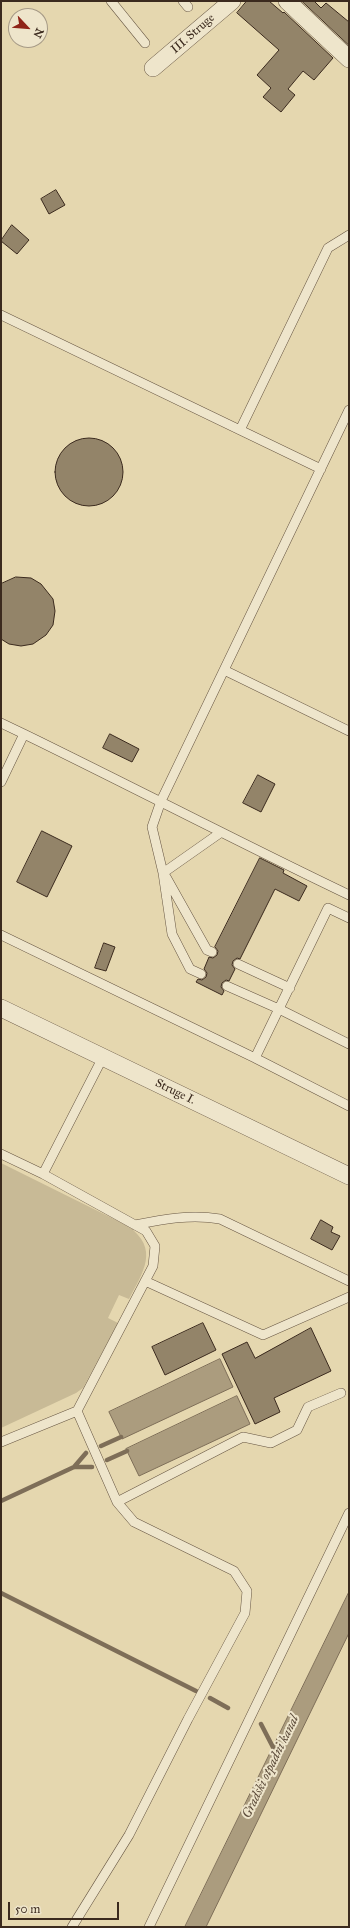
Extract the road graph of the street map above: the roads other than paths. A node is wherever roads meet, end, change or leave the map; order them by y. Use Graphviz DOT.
graph roads {
  1 [pos="111,1"];
  2 [pos="232,1"];
  3 [pos="286,1"];
  4 [pos="145,43"];
  5 [pos="349,59"];
  6 [pos="153,68"];
  7 [pos="349,235"];
  8 [pos="1,315"];
  9 [pos="349,410"];
  10 [pos="240,430"];
  11 [pos="321,469"];
  12 [pos="224,670"];
  13 [pos="1,723"];
  14 [pos="349,731"];
  15 [pos="24,734"];
  16 [pos="1,782"];
  17 [pos="161,801"];
  18 [pos="220,833"];
  19 [pos="163,873"];
  20 [pos="349,895"];
  21 [pos="349,918"];
  22 [pos="1,934"];
  23 [pos="212,952"];
  24 [pos="238,964"];
  25 [pos="201,974"];
  26 [pos="227,986"];
  27 [pos="290,988"];
  28 [pos="1,1008"];
  29 [pos="279,1009"];
  30 [pos="349,1044"];
  31 [pos="103,1057"];
  32 [pos="256,1058"];
  33 [pos="349,1106"];
  34 [pos="1,1154"];
  35 [pos="43,1174"];
  36 [pos="349,1176"];
  37 [pos="136,1225"];
  38 [pos="145,1281"];
  39 [pos="349,1281"];
  40 [pos="349,1297"];
  41 [pos="341,1393"];
  42 [pos="77,1411"];
  43 [pos="1,1442"];
  44 [pos="117,1502"];
  45 [pos="349,1513"];
  46 [pos="72,1927"];
  47 [pos="148,1927"];
  1 -- 4 [label="lane"];
  2 -- 6 [label="street, III. Struge"];
  3 -- 5 [label="street"];
  7 -- 10 [label="lane"];
  8 -- 10 [label="lane"];
  9 -- 11 [label="lane"];
  10 -- 11 [label="lane"];
  11 -- 12 [label="lane"];
  12 -- 14 [label="lane"];
  12 -- 17 [label="lane"];
  13 -- 15 [label="lane"];
  15 -- 16 [label="lane"];
  15 -- 17 [label="lane"];
  17 -- 18 [label="lane"];
  17 -- 19 [label="lane"];
  18 -- 19 [label="lane"];
  18 -- 20 [label="lane"];
  19 -- 23 [label="lane"];
  19 -- 25 [label="lane"];
  21 -- 27 [label="lane"];
  22 -- 32 [label="lane"];
  24 -- 27 [label="lane"];
  26 -- 29 [label="lane"];
  27 -- 29 [label="lane"];
  28 -- 31 [label="street, Struge I."];
  29 -- 30 [label="lane"];
  29 -- 32 [label="lane"];
  31 -- 35 [label="lane"];
  31 -- 36 [label="street, Struge I."];
  32 -- 33 [label="lane"];
  34 -- 35 [label="lane"];
  35 -- 37 [label="lane"];
  37 -- 38 [label="lane"];
  37 -- 39 [label="lane"];
  38 -- 40 [label="lane"];
  38 -- 42 [label="lane"];
  41 -- 44 [label="lane"];
  42 -- 43 [label="lane"];
  42 -- 44 [label="lane"];
  44 -- 46 [label="lane"];
  45 -- 47 [label="lane"];
}
